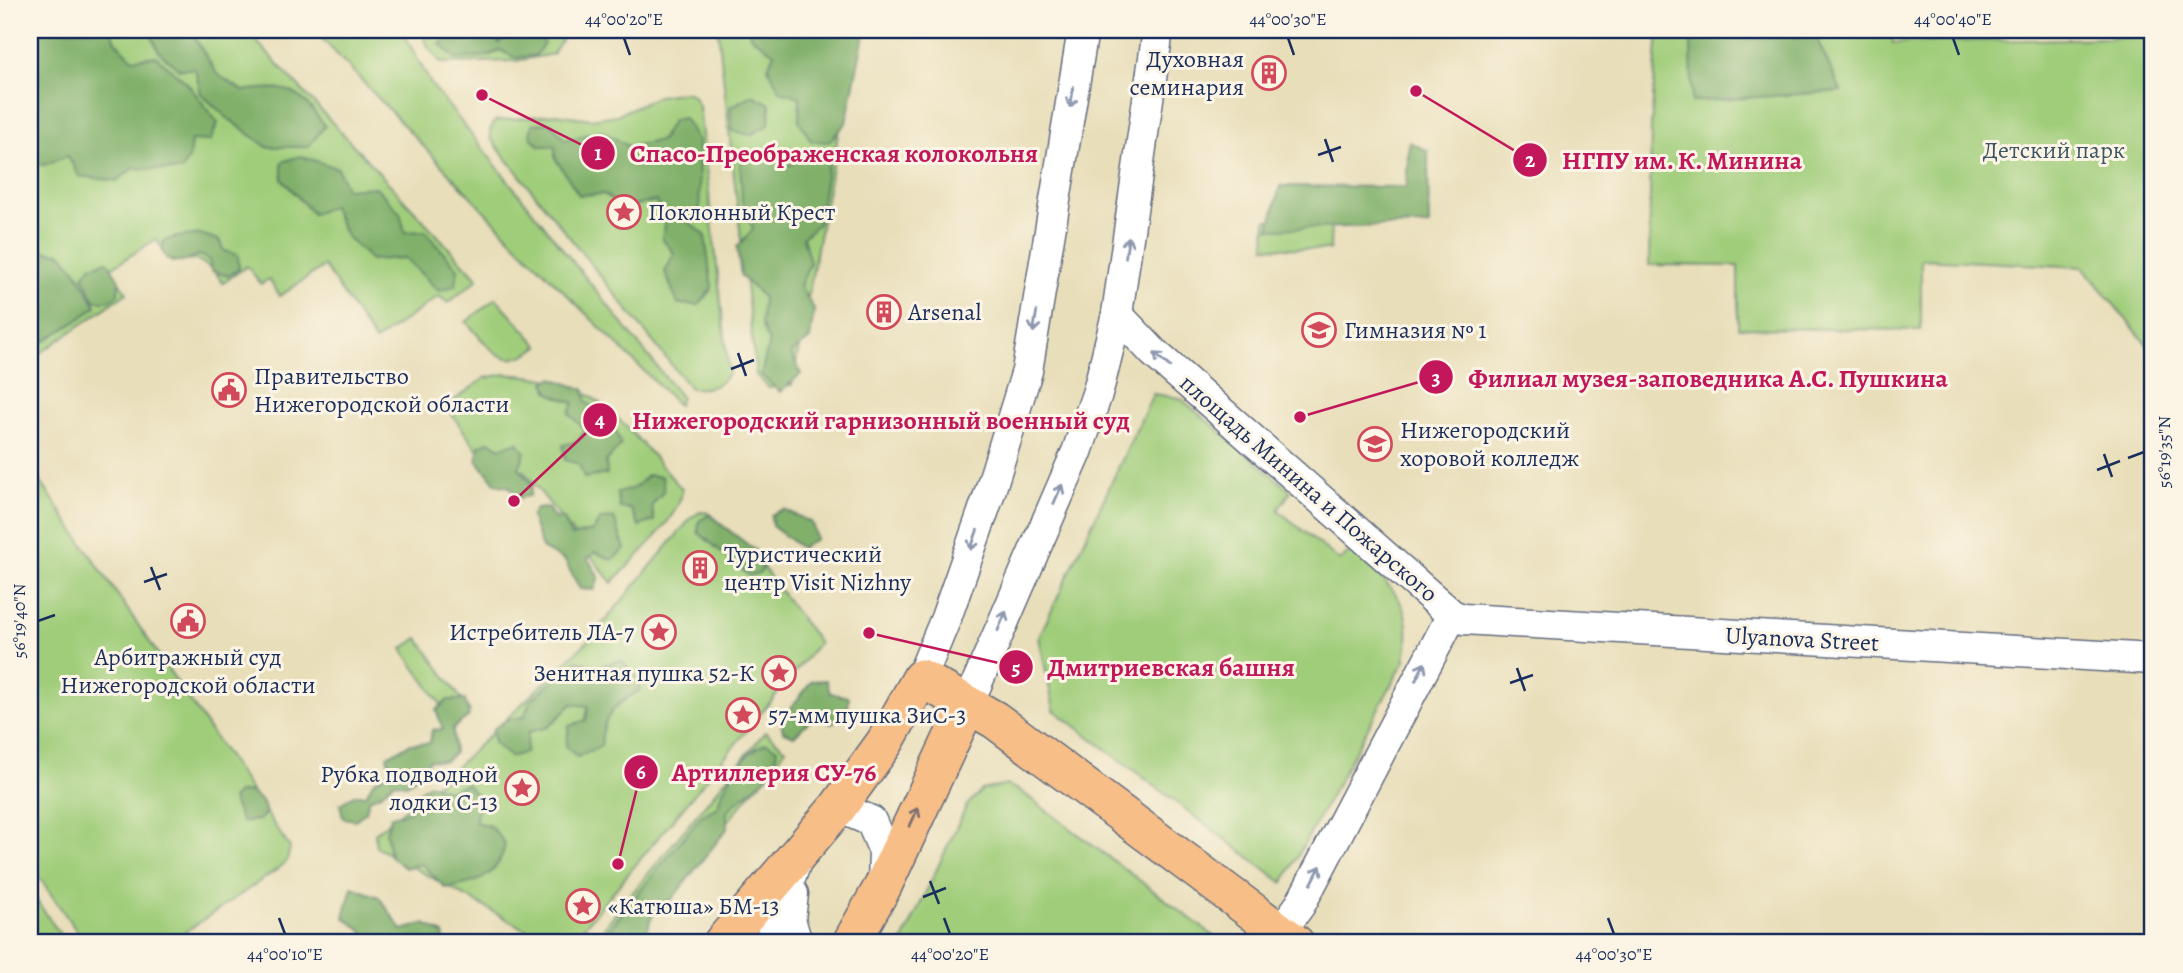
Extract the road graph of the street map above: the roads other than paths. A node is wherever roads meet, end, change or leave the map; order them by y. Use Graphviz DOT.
graph roads {
  1 [pos="1083,30"];
  2 [pos="1158,30"];
  3 [pos="1117,314"];
  4 [pos="1452,615"];
  5 [pos="2153,659"];
  6 [pos="921,677"];
  7 [pos="967,706"];
  8 [pos="838,807"];
  9 [pos="799,856"];
  10 [pos="883,886"];
  11 [pos="1283,940"];
  12 [pos="722,943"];
  13 [pos="771,943"];
  14 [pos="797,943"];
  15 [pos="851,943"];
  1 -- 6 [label="street, one-way"];
  3 -- 2 [label="street, one-way"];
  4 -- 3 [label="street, площадь Минина и Пожарского, one-way"];
  7 -- 3 [label="street, one-way"];
  4 -- 5 [label="street, Ulyanova Street"];
  11 -- 4 [label="street, площадь Минина и Пожарского, one-way"];
  6 -- 7 [label="main road, площадь Минина и Пожарского"];
  6 -- 8 [label="main road"];
  10 -- 7 [label="main road, one-way"];
  7 -- 11 [label="main road, площадь Минина и Пожарского"];
  8 -- 9 [label="main road"];
  8 -- 10 [label="street"];
  9 -- 12 [label="main road"];
  9 -- 13 [label="street"];
  9 -- 14 [label="street"];
  10 -- 15 [label="main road"];
}
